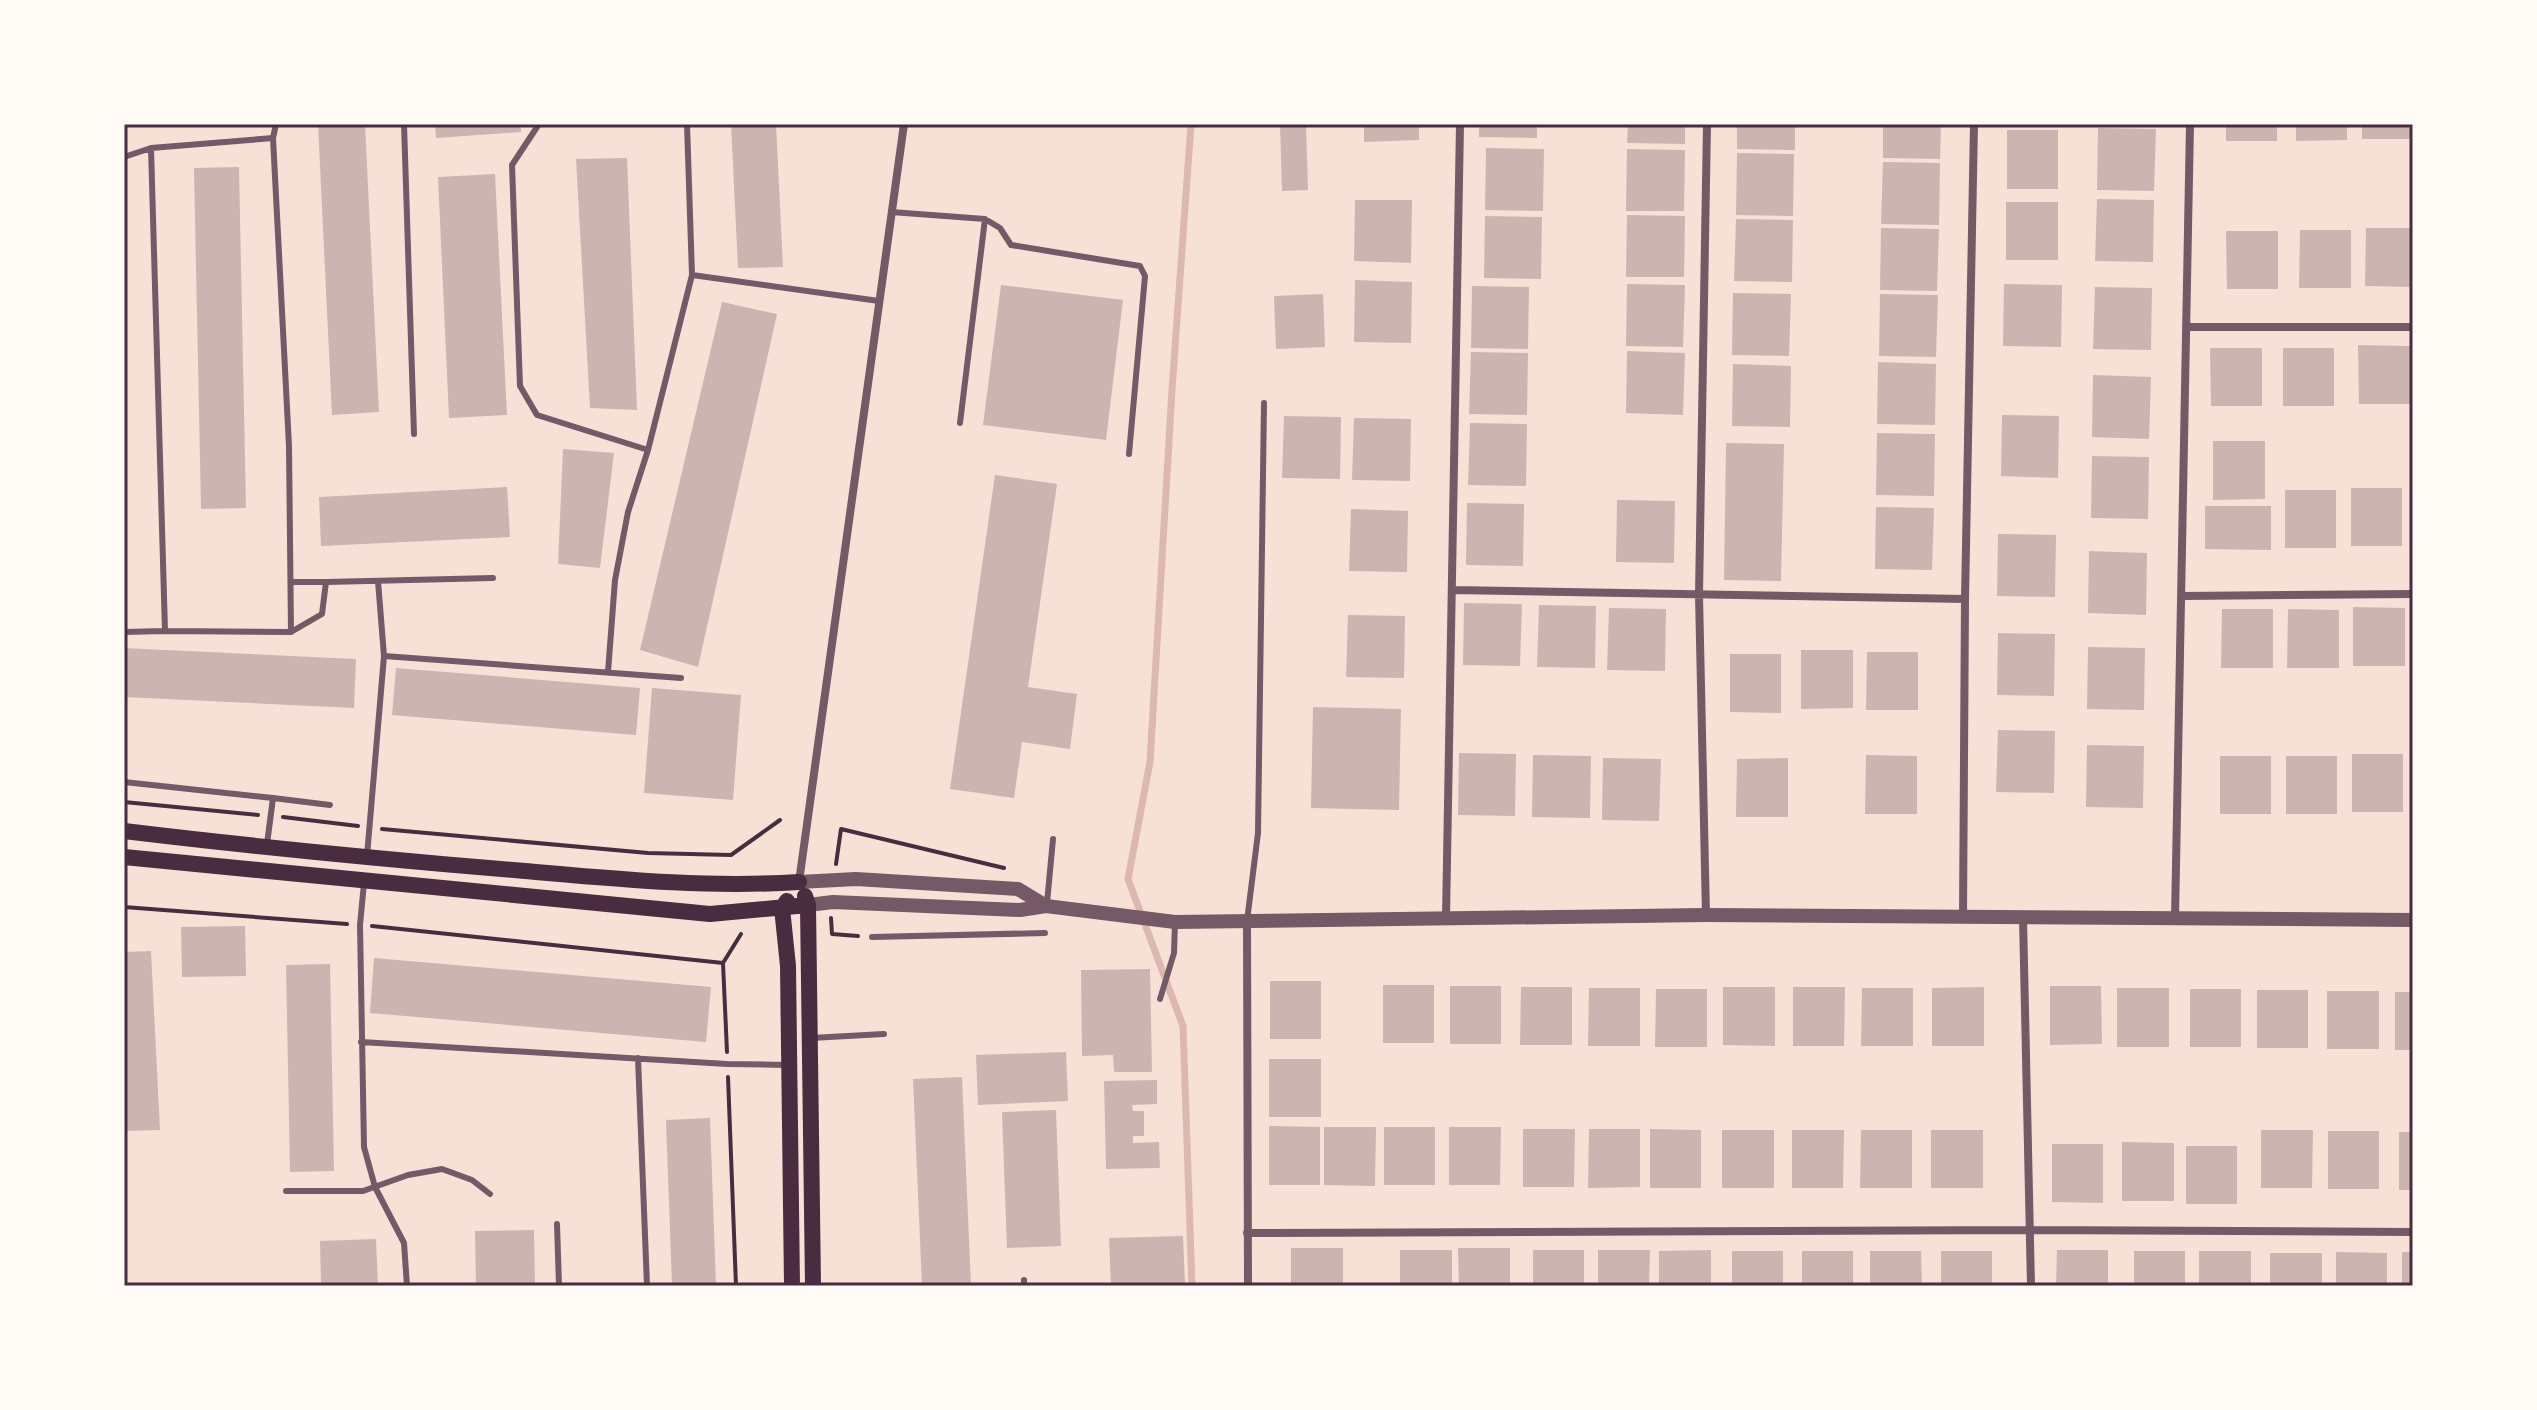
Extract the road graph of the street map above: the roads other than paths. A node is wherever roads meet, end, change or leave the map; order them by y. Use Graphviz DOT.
graph roads {
  1 [pos="276,124"];
  2 [pos="404,124"];
  3 [pos="539,124"];
  4 [pos="687,124"];
  5 [pos="904,124"];
  6 [pos="1460,124"];
  7 [pos="1707,124"];
  8 [pos="1974,124"];
  9 [pos="2190,124"];
  10 [pos="273,138"];
  11 [pos="151,148"];
  12 [pos="124,157"];
  13 [pos="891,212"];
  14 [pos="985,219"];
  15 [pos="692,275"];
  16 [pos="879,301"];
  17 [pos="2186,327"];
  18 [pos="2413,327"];
  19 [pos="1264,403"];
  20 [pos="960,423"];
  21 [pos="414,434"];
  22 [pos="648,450"];
  23 [pos="1129,454"];
  24 [pos="493,578"];
  25 [pos="378,581"];
  26 [pos="291,582"];
  27 [pos="326,582"];
  28 [pos="1452,590"];
  29 [pos="2413,594"];
  30 [pos="1699,595"];
  31 [pos="2183,596"];
  32 [pos="1965,599"];
  33 [pos="165,631"];
  34 [pos="124,632"];
  35 [pos="291,632"];
  36 [pos="384,656"];
  37 [pos="608,672"];
  38 [pos="681,678"];
  39 [pos="124,782"];
  40 [pos="273,798"];
  41 [pos="330,805"];
  42 [pos="124,831"];
  43 [pos="1053,839"];
  44 [pos="267,848"];
  45 [pos="124,857"];
  46 [pos="367,858"];
  47 [pos="364,881"];
  48 [pos="799,882"];
  49 [pos="808,905"];
  50 [pos="1046,906"];
  51 [pos="782,908"];
  52 [pos="1706,915"];
  53 [pos="1446,917"];
  54 [pos="1963,918"];
  55 [pos="2023,918"];
  56 [pos="2175,918"];
  57 [pos="2413,920"];
  58 [pos="1247,921"];
  59 [pos="1175,922"];
  60 [pos="1045,933"];
  61 [pos="872,937"];
  62 [pos="1160,999"];
  63 [pos="884,1034"];
  64 [pos="811,1038"];
  65 [pos="361,1042"];
  66 [pos="638,1058"];
  67 [pos="789,1065"];
  68 [pos="375,1187"];
  69 [pos="286,1191"];
  70 [pos="490,1194"];
  71 [pos="557,1224"];
  72 [pos="2029,1230"];
  73 [pos="2413,1232"];
  74 [pos="1247,1233"];
  75 [pos="407,1286"];
  76 [pos="559,1286"];
  77 [pos="647,1286"];
  78 [pos="792,1286"];
  79 [pos="813,1286"];
  80 [pos="1248,1286"];
  81 [pos="2031,1286"];
  1 -- 10 [label="lane"];
  2 -- 21 [label="lane"];
  3 -- 22 [label="lane"];
  4 -- 15 [label="lane"];
  5 -- 13 [label="street"];
  6 -- 28 [label="street"];
  7 -- 30 [label="street"];
  8 -- 32 [label="street"];
  9 -- 17 [label="street"];
  10 -- 11 [label="lane"];
  10 -- 26 [label="lane"];
  11 -- 12 [label="lane"];
  11 -- 33 [label="lane"];
  13 -- 14 [label="lane"];
  13 -- 16 [label="street"];
  14 -- 20 [label="lane"];
  14 -- 23 [label="lane"];
  15 -- 16 [label="lane"];
  15 -- 22 [label="lane"];
  16 -- 48 [label="street"];
  17 -- 18 [label="street"];
  17 -- 31 [label="street"];
  19 -- 58 [label="lane"];
  22 -- 37 [label="lane"];
  24 -- 25 [label="lane"];
  25 -- 27 [label="lane"];
  25 -- 36 [label="lane"];
  26 -- 27 [label="lane"];
  26 -- 35 [label="lane"];
  27 -- 35 [label="lane"];
  28 -- 30 [label="street"];
  28 -- 53 [label="street"];
  29 -- 31 [label="street"];
  30 -- 32 [label="street"];
  30 -- 52 [label="street"];
  31 -- 56 [label="street"];
  32 -- 54 [label="street"];
  33 -- 34 [label="lane"];
  33 -- 35 [label="lane"];
  36 -- 37 [label="lane"];
  36 -- 46 [label="lane"];
  37 -- 38 [label="lane"];
  39 -- 40 [label="lane"];
  40 -- 41 [label="lane"];
  40 -- 44 [label="lane"];
  42 -- 44 [label="main road"];
  43 -- 50 [label="lane"];
  44 -- 46 [label="main road"];
  45 -- 47 [label="main road"];
  46 -- 48 [label="main road"];
  47 -- 51 [label="main road"];
  47 -- 65 [label="lane"];
  48 -- 49 [label="main road"];
  48 -- 50 [label="street"];
  48 -- 51 [label="main road"];
  49 -- 50 [label="street"];
  49 -- 51 [label="main road"];
  49 -- 64 [label="main road"];
  50 -- 59 [label="street"];
  51 -- 67 [label="main road"];
  52 -- 53 [label="street"];
  52 -- 54 [label="street"];
  53 -- 58 [label="street"];
  54 -- 55 [label="street"];
  55 -- 56 [label="street"];
  55 -- 72 [label="street"];
  56 -- 57 [label="street"];
  58 -- 59 [label="street"];
  58 -- 74 [label="street"];
  59 -- 62 [label="lane"];
  60 -- 61 [label="lane"];
  63 -- 64 [label="lane"];
  64 -- 79 [label="main road"];
  65 -- 66 [label="lane"];
  65 -- 68 [label="lane"];
  66 -- 67 [label="lane"];
  66 -- 77 [label="lane"];
  67 -- 78 [label="main road"];
  68 -- 69 [label="lane"];
  68 -- 70 [label="lane"];
  68 -- 75 [label="lane"];
  71 -- 76 [label="lane"];
  72 -- 73 [label="street"];
  72 -- 74 [label="street"];
  72 -- 81 [label="street"];
  74 -- 80 [label="street"];
}
